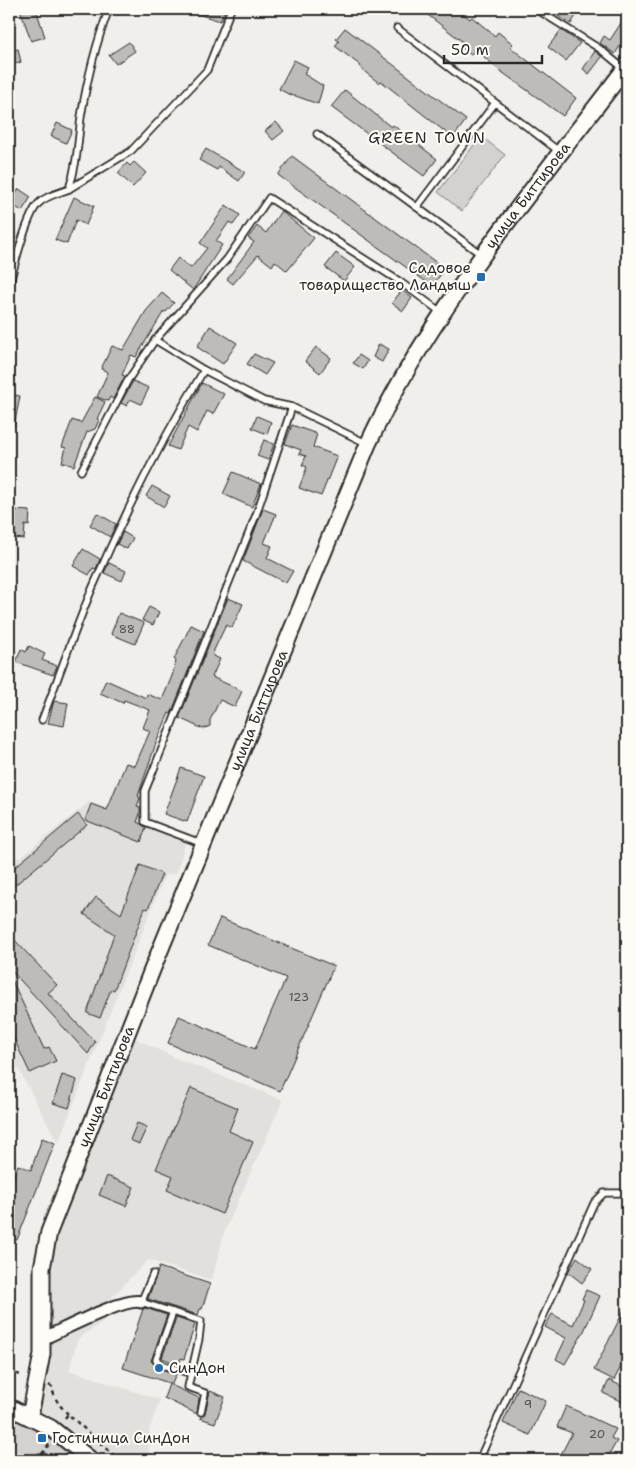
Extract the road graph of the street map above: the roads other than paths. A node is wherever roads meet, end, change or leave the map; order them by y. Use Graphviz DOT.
graph roads {
  1 [pos="109,9"];
  2 [pos="231,9"];
  3 [pos="536,9"];
  4 [pos="397,28"];
  5 [pos="626,68"];
  6 [pos="495,103"];
  7 [pos="317,134"];
  8 [pos="561,153"];
  9 [pos="69,189"];
  10 [pos="417,207"];
  11 [pos="483,256"];
  12 [pos="9,286"];
  13 [pos="442,313"];
  14 [pos="155,340"];
  15 [pos="204,370"];
  16 [pos="292,407"];
  17 [pos="368,444"];
  18 [pos="81,471"];
  19 [pos="42,720"];
  20 [pos="203,844"];
  21 [pos="627,1196"];
  22 [pos="153,1274"];
  23 [pos="141,1302"];
  24 [pos="173,1312"];
  25 [pos="42,1339"];
  26 [pos="192,1374"];
  27 [pos="9,1406"];
  28 [pos="201,1412"];
  29 [pos="30,1416"];
  30 [pos="91,1460"];
  31 [pos="479,1460"];
  1 -- 9 [label="lane"];
  2 -- 9 [label="lane"];
  3 -- 5 [label="lane"];
  4 -- 6 [label="lane"];
  5 -- 8 [label="street, улица Биттирова"];
  6 -- 8 [label="lane"];
  6 -- 10 [label="lane"];
  7 -- 10 [label="lane"];
  8 -- 11 [label="street, улица Биттирова"];
  9 -- 12 [label="lane"];
  10 -- 11 [label="lane"];
  11 -- 13 [label="street, улица Биттирова"];
  13 -- 14 [label="lane"];
  13 -- 17 [label="street, улица Биттирова"];
  14 -- 15 [label="lane"];
  14 -- 18 [label="lane"];
  15 -- 16 [label="lane"];
  15 -- 19 [label="lane"];
  16 -- 17 [label="lane"];
  16 -- 20 [label="lane"];
  17 -- 20 [label="street, улица Биттирова"];
  20 -- 25 [label="street, улица Биттирова"];
  21 -- 31 [label="lane"];
  22 -- 23 [label="lane"];
  23 -- 24 [label="lane"];
  23 -- 25 [label="street"];
  24 -- 26 [label="lane"];
  24 -- 26 [label="lane"];
  25 -- 29 [label="street, улица Биттирова"];
  26 -- 28 [label="lane"];
  27 -- 29 [label="street"];
  29 -- 30 [label="street"];
}
